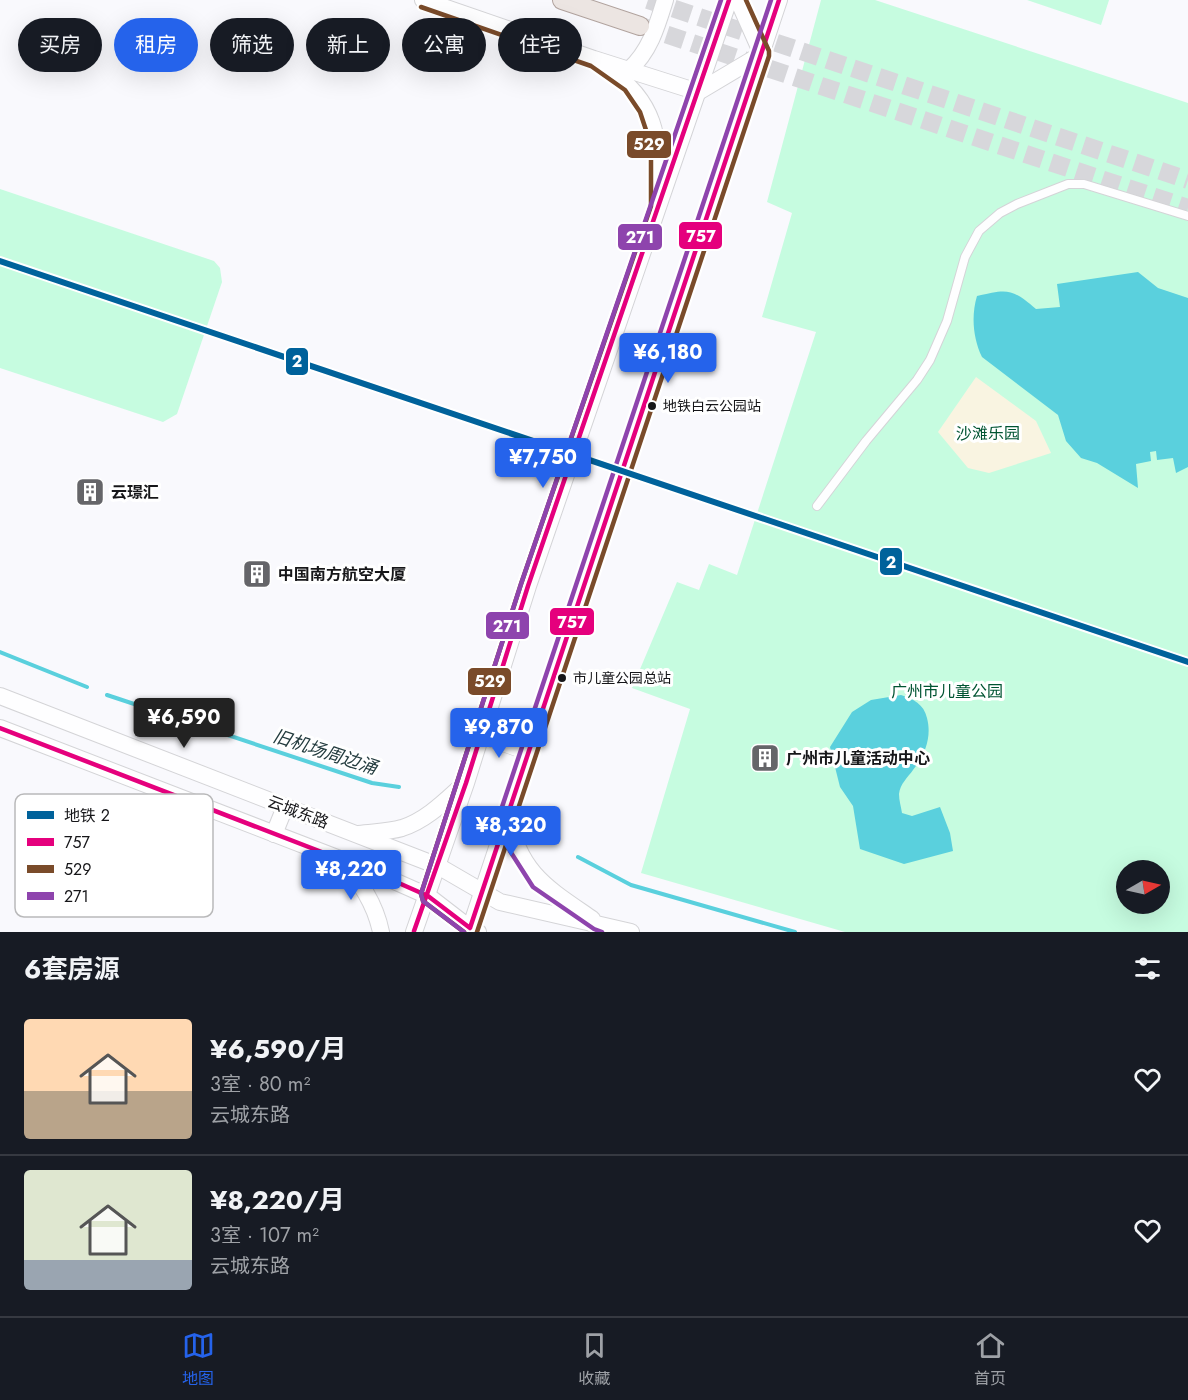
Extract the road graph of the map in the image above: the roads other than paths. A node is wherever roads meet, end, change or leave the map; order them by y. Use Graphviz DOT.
graph roads {
  1 [pos="423,0"];
  2 [pos="562,0"];
  3 [pos="665,0"];
  4 [pos="729,0"];
  5 [pos="738,0"];
  6 [pos="779,0"];
  7 [pos="640,26"];
  8 [pos="762,54"];
  9 [pos="594,59"];
  10 [pos="629,70"];
  11 [pos="698,92"];
  12 [pos="658,207"];
  13 [pos="1188,216"];
  14 [pos="817,506"];
  15 [pos="0,696"];
  16 [pos="0,728"];
  17 [pos="480,736"];
  18 [pos="527,753"];
  19 [pos="466,783"];
  20 [pos="171,794"];
  21 [pos="285,807"];
  22 [pos="213,810"];
  23 [pos="508,812"];
  24 [pos="274,834"];
  25 [pos="355,834"];
  26 [pos="341,860"];
  27 [pos="438,867"];
  28 [pos="481,892"];
  29 [pos="428,896"];
  30 [pos="598,923"];
  31 [pos="473,930"];
  32 [pos="381,932"];
  33 [pos="414,932"];
  34 [pos="631,932"];
  1 -- 9 [label="main road"];
  2 -- 7 [label="main road"];
  3 -- 10 [label="main road"];
  4 -- 11 [label="main road"];
  5 -- 8 [label="main road"];
  6 -- 8 [label="main road"];
  8 -- 11 [label="main road"];
  8 -- 18 [label="main road"];
  9 -- 10 [label="main road"];
  9 -- 12 [label="main road"];
  10 -- 11 [label="main road"];
  11 -- 12 [label="main road"];
  12 -- 17 [label="main road"];
  13 -- 14 [label="street"];
  15 -- 21 [label="main road, 云城东路"];
  16 -- 20 [label="main road, 云城东路"];
  17 -- 18 [label="street"];
  17 -- 19 [label="main road"];
  18 -- 23 [label="main road"];
  19 -- 25 [label="main road"];
  19 -- 27 [label="main road"];
  21 -- 24 [label="main road"];
  21 -- 25 [label="main road, 云城东路"];
  22 -- 24 [label="main road, 云城东路"];
  23 -- 28 [label="main road"];
  23 -- 30 [label="main road"];
  24 -- 26 [label="main road, 云城东路"];
  25 -- 27 [label="main road, 云城东路"];
  26 -- 29 [label="main road, 云城东路"];
  26 -- 32 [label="main road"];
  27 -- 28 [label="main road, 云城东路"];
  27 -- 29 [label="main road"];
  28 -- 30 [label="main road, 云城东路"];
  28 -- 31 [label="main road"];
  29 -- 31 [label="main road, 云城东路"];
  29 -- 33 [label="main road"];
  30 -- 34 [label="main road, 云城东路"];
}
